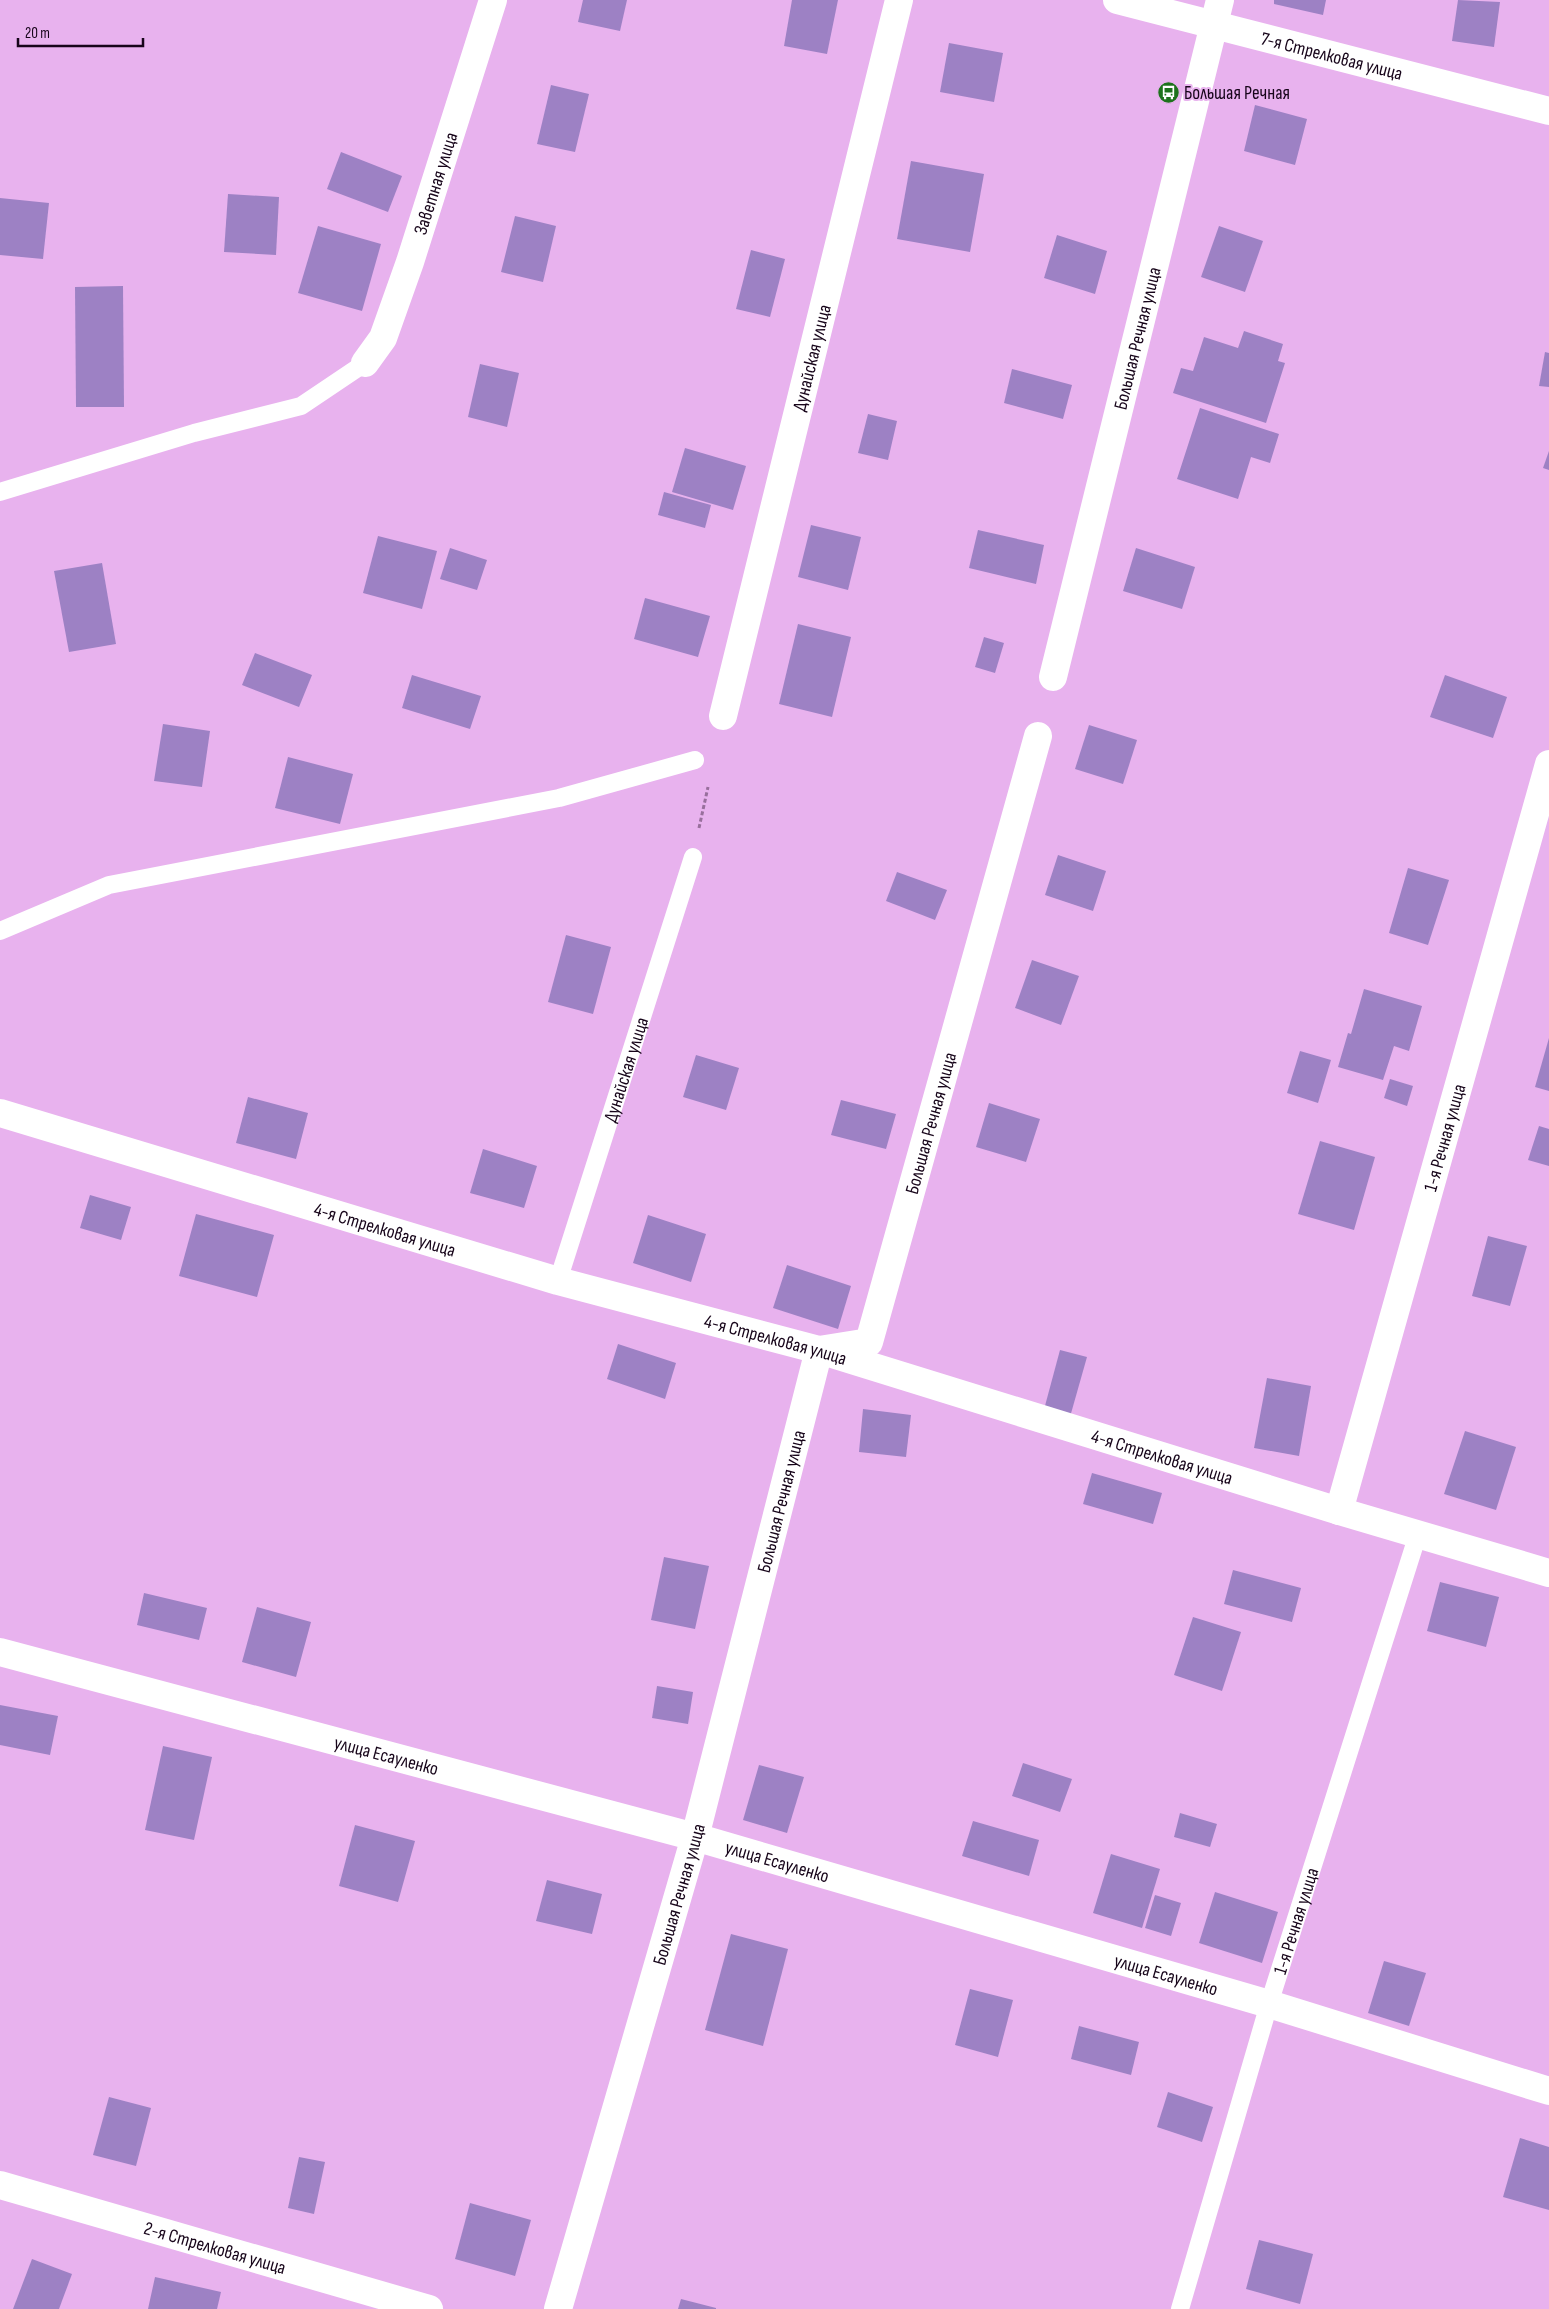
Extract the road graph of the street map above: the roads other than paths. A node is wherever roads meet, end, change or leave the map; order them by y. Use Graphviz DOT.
graph roads {
  1 [pos="493,0"];
  2 [pos="899,0"];
  3 [pos="1117,0"];
  4 [pos="1217,12"];
  5 [pos="1549,111"];
  6 [pos="365,363"];
  7 [pos="0,492"];
  8 [pos="1053,677"];
  9 [pos="723,716"];
  10 [pos="1038,736"];
  11 [pos="695,760"];
  12 [pos="1549,764"];
  13 [pos="693,858"];
  14 [pos="0,931"];
  15 [pos="0,1114"];
  16 [pos="558,1281"];
  17 [pos="819,1350"];
  18 [pos="1339,1511"];
  19 [pos="1418,1534"];
  20 [pos="1549,1573"];
  21 [pos="0,1652"];
  22 [pos="695,1837"];
  23 [pos="1269,2004"];
  24 [pos="1549,2091"];
  25 [pos="0,2185"];
  26 [pos="429,2309"];
  27 [pos="558,2309"];
  28 [pos="1180,2309"];
  1 -- 6 [label="street, Заветная улица"];
  2 -- 9 [label="street, Дунайская улица"];
  3 -- 4 [label="street, 7-я Стрелковая улица"];
  4 -- 5 [label="street, 7-я Стрелковая улица"];
  4 -- 8 [label="street, Большая Речная улица"];
  6 -- 7 [label="lane"];
  10 -- 17 [label="street, Большая Речная улица"];
  11 -- 14 [label="lane"];
  12 -- 18 [label="street, 1-я Речная улица"];
  13 -- 16 [label="lane, Дунайская улица"];
  15 -- 16 [label="street, 4-я Стрелковая улица"];
  16 -- 17 [label="street, 4-я Стрелковая улица"];
  17 -- 18 [label="street, 4-я Стрелковая улица"];
  17 -- 22 [label="street, Большая Речная улица"];
  18 -- 19 [label="street, 4-я Стрелковая улица"];
  19 -- 20 [label="street, 4-я Стрелковая улица"];
  19 -- 23 [label="lane, 1-я Речная улица"];
  21 -- 22 [label="street, улица Есауленко"];
  22 -- 23 [label="street, улица Есауленко"];
  22 -- 27 [label="street, Большая Речная улица"];
  23 -- 24 [label="street, улица Есауленко"];
  23 -- 28 [label="lane, 1-я Речная улица"];
  25 -- 26 [label="street, 2-я Стрелковая улица"];
}
